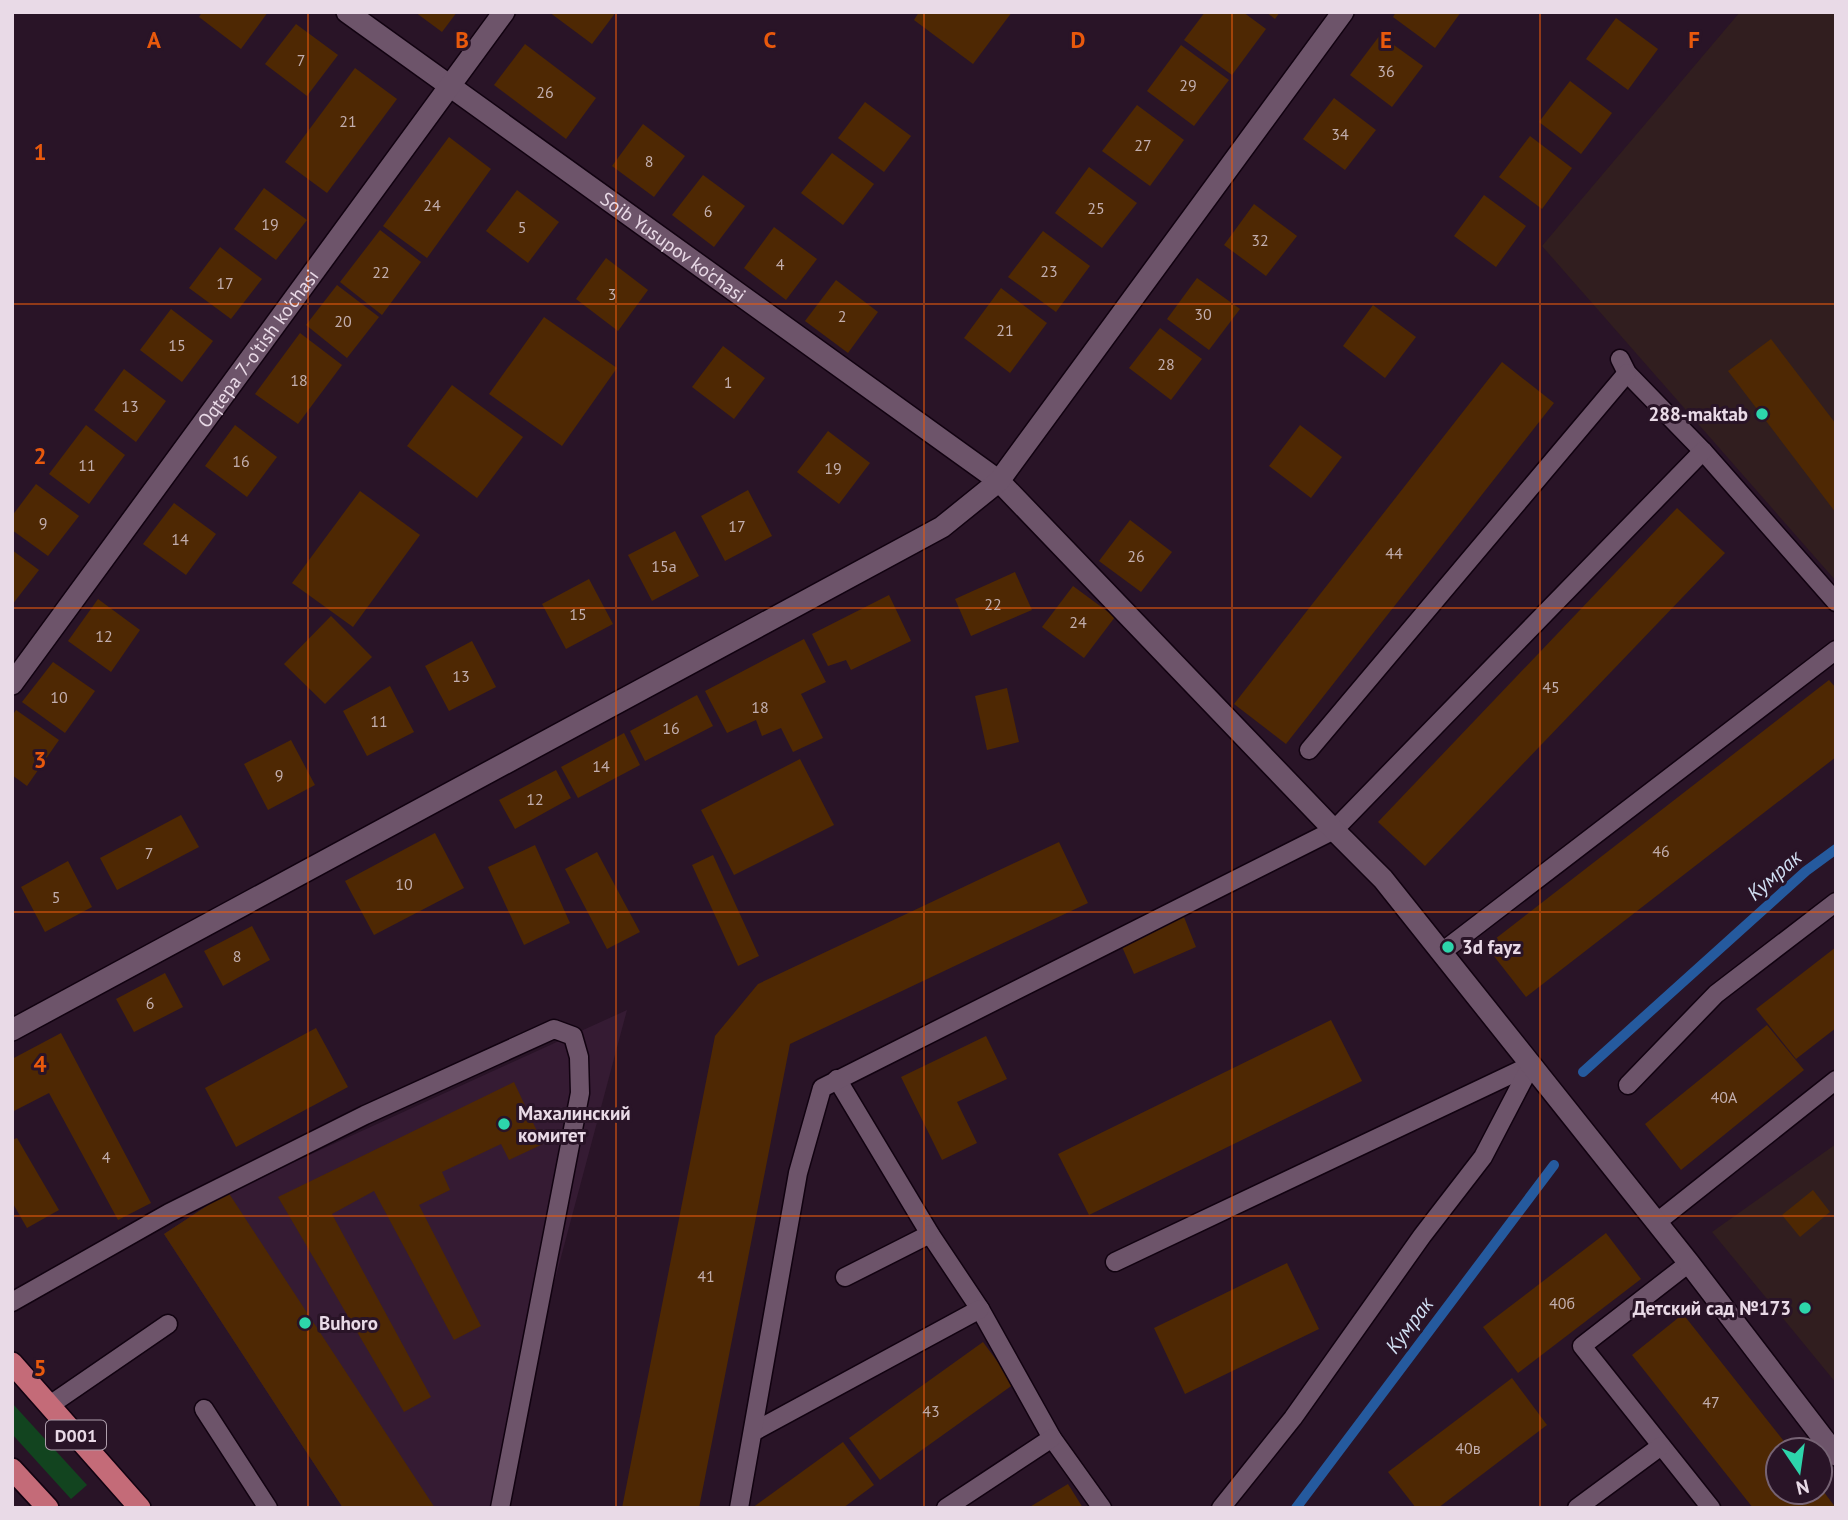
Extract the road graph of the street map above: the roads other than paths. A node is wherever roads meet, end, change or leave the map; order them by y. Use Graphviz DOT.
graph roads {
  1 [pos="347,12"];
  2 [pos="504,12"];
  3 [pos="1343,12"];
  4 [pos="449,87"];
  5 [pos="1703,452"];
  6 [pos="999,481"];
  7 [pos="1836,602"];
  8 [pos="1836,650"];
  9 [pos="12,684"];
  10 [pos="1309,750"];
  11 [pos="1334,830"];
  12 [pos="1836,902"];
  13 [pos="1442,952"];
  14 [pos="12,1030"];
  15 [pos="1531,1065"];
  16 [pos="837,1079"];
  17 [pos="1836,1080"];
  18 [pos="1628,1085"];
  19 [pos="1657,1222"];
  20 [pos="930,1234"];
  21 [pos="1115,1262"];
  22 [pos="1689,1263"];
  23 [pos="845,1277"];
  24 [pos="12,1302"];
  25 [pos="980,1309"];
  26 [pos="168,1324"];
  27 [pos="12,1363"];
  28 [pos="50,1405"];
  29 [pos="204,1409"];
  30 [pos="753,1432"];
  31 [pos="1052,1438"];
  32 [pos="1661,1446"];
  33 [pos="1836,1455"];
  34 [pos="12,1469"];
  35 [pos="48,1508"];
  36 [pos="140,1508"];
  37 [pos="268,1508"];
  38 [pos="500,1508"];
  39 [pos="739,1508"];
  40 [pos="946,1508"];
  41 [pos="1102,1508"];
  42 [pos="1221,1508"];
  43 [pos="1577,1508"];
  44 [pos="1711,1508"];
  1 -- 4 [label="street, Soib Yusupov ko'chasi"];
  2 -- 4 [label="street, Oqtepa 7-o'tish ko'chasi"];
  3 -- 6 [label="street"];
  4 -- 6 [label="street, Soib Yusupov ko'chasi"];
  4 -- 9 [label="street, Oqtepa 7-o'tish ko'chasi"];
  5 -- 7 [label="lane"];
  5 -- 10 [label="lane"];
  5 -- 11 [label="lane"];
  6 -- 11 [label="street, Soib Yusupov ko'chasi"];
  6 -- 14 [label="street"];
  8 -- 13 [label="lane"];
  11 -- 13 [label="street, Soib Yusupov ko'chasi"];
  11 -- 16 [label="lane"];
  12 -- 18 [label="lane"];
  13 -- 15 [label="street, Soib Yusupov ko'chasi"];
  15 -- 19 [label="street, Soib Yusupov ko'chasi"];
  15 -- 21 [label="lane"];
  15 -- 42 [label="lane"];
  16 -- 20 [label="lane"];
  16 -- 30 [label="lane"];
  17 -- 19 [label="lane"];
  19 -- 22 [label="street, Soib Yusupov ko'chasi"];
  20 -- 23 [label="lane"];
  20 -- 25 [label="lane"];
  22 -- 32 [label="lane"];
  22 -- 33 [label="street, Soib Yusupov ko'chasi"];
  24 -- 38 [label="lane"];
  25 -- 30 [label="lane"];
  25 -- 31 [label="lane"];
  26 -- 28 [label="lane"];
  27 -- 28 [label="highway, D001"];
  28 -- 36 [label="highway, D001"];
  29 -- 37 [label="lane"];
  30 -- 39 [label="lane"];
  31 -- 40 [label="lane"];
  31 -- 41 [label="lane"];
  32 -- 43 [label="lane"];
  32 -- 44 [label="lane"];
  34 -- 35 [label="highway"];
}
